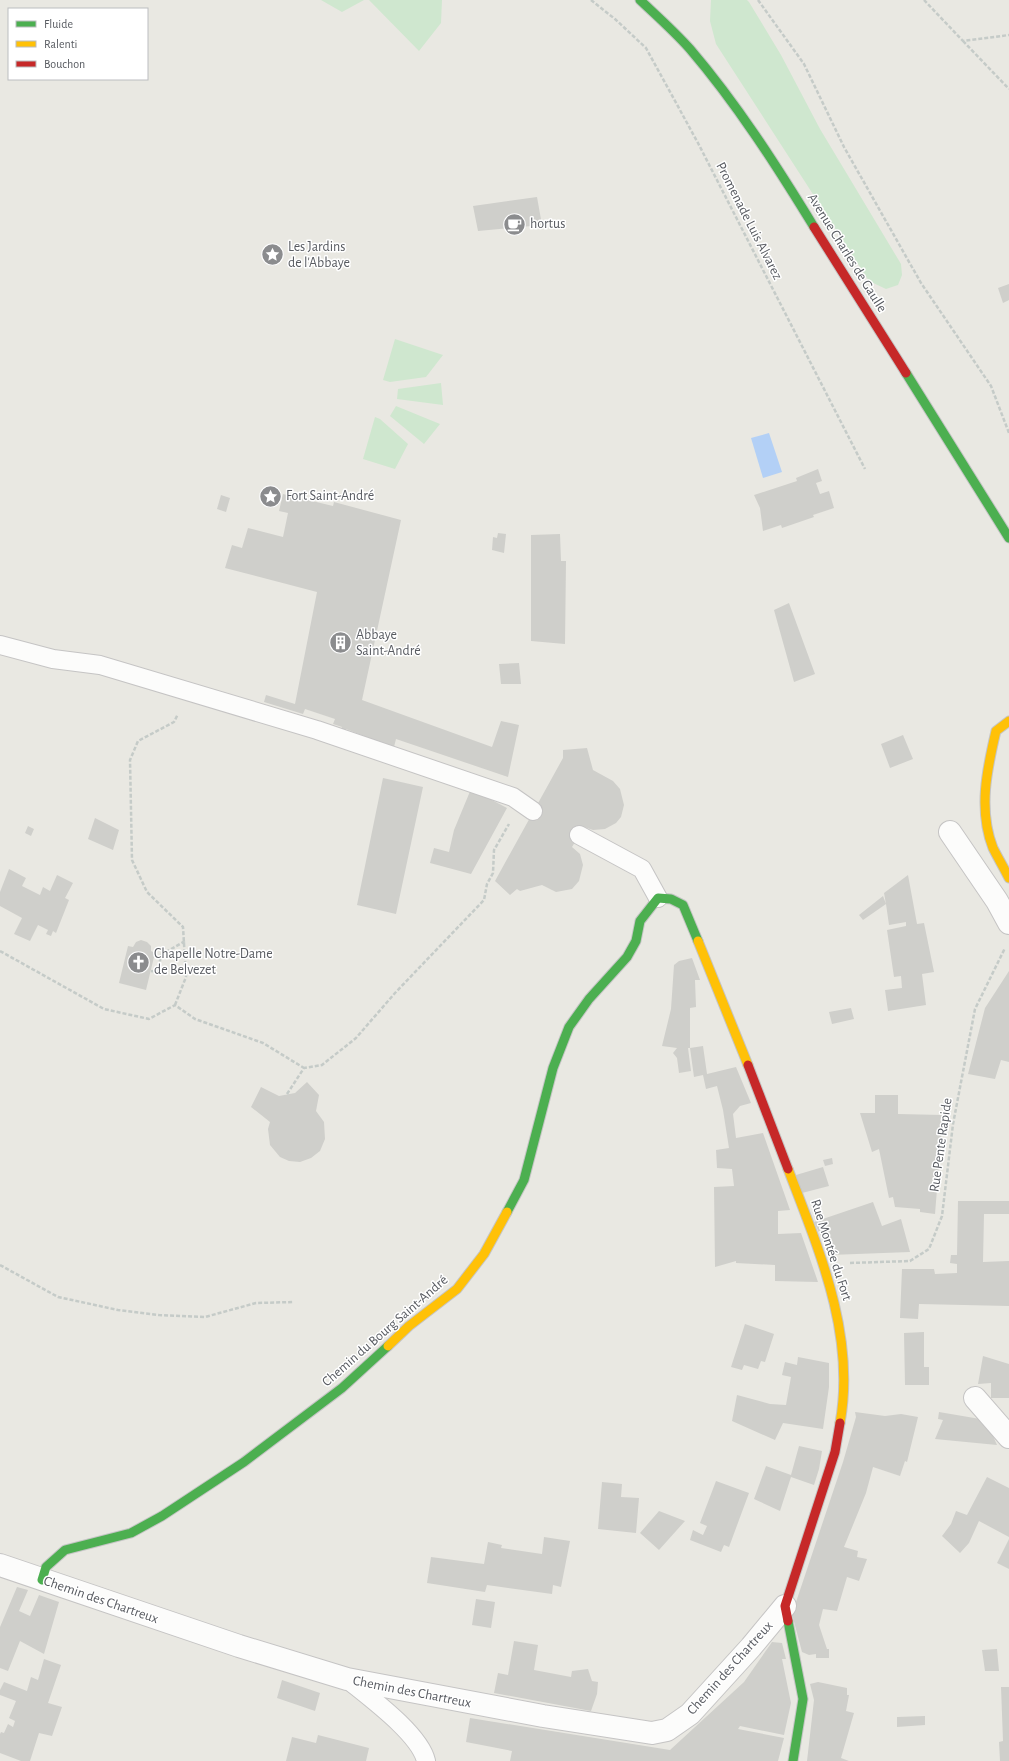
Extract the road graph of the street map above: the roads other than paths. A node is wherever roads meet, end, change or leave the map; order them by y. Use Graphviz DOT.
graph roads {
  1 [pos="640,0"];
  2 [pos="1009,538"];
  3 [pos="0,645"];
  4 [pos="1009,721"];
  5 [pos="533,812"];
  6 [pos="950,832"];
  7 [pos="579,835"];
  8 [pos="1009,878"];
  9 [pos="658,898"];
  10 [pos="1009,923"];
  11 [pos="975,1398"];
  12 [pos="1009,1437"];
  13 [pos="0,1565"];
  14 [pos="42,1580"];
  15 [pos="785,1606"];
  16 [pos="347,1679"];
  17 [pos="426,1761"];
  18 [pos="793,1761"];
  1 -- 2 [label="street, Avenue Charles de Gaulle"];
  3 -- 5 [label="lane"];
  4 -- 8 [label="street"];
  6 -- 10 [label="street"];
  7 -- 9 [label="lane"];
  9 -- 14 [label="street, Chemin du Bourg Saint-André"];
  9 -- 15 [label="street, Rue Montée du Fort"];
  11 -- 12 [label="street"];
  13 -- 14 [label="street, Chemin des Chartreux"];
  14 -- 16 [label="street, Chemin des Chartreux"];
  15 -- 16 [label="street, Chemin des Chartreux"];
  15 -- 18 [label="street, Rue Montée du Fort"];
  16 -- 17 [label="lane"];
}
